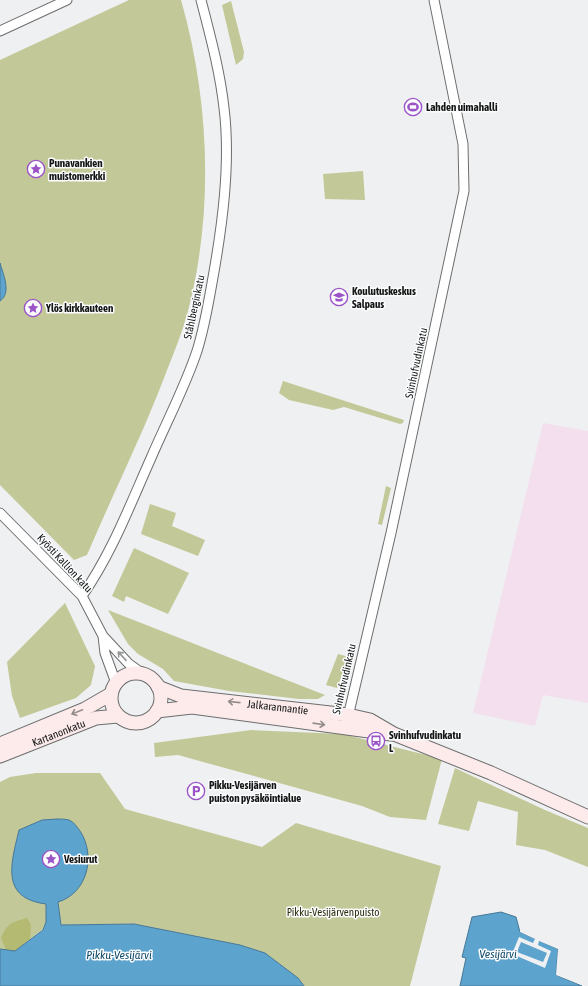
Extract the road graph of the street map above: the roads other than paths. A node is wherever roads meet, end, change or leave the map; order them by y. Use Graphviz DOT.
graph roads {
  1 [pos="67,0"];
  2 [pos="201,0"];
  3 [pos="434,0"];
  4 [pos="0,31"];
  5 [pos="0,513"];
  6 [pos="82,596"];
  7 [pos="103,636"];
  8 [pos="142,674"];
  9 [pos="158,687"];
  10 [pos="114,688"];
  11 [pos="157,711"];
  12 [pos="118,716"];
  13 [pos="347,722"];
  14 [pos="0,744"];
  15 [pos="0,756"];
  16 [pos="588,817"];
  1 -- 4 [label="street"];
  2 -- 6 [label="street, Ståhlberginkatu"];
  3 -- 13 [label="street, Svinhufvudinkatu"];
  5 -- 6 [label="street, Kyösti Kallion katu"];
  6 -- 7 [label="street, Kyösti Kallion katu"];
  8 -- 7 [label="street, Kyösti Kallion katu, one-way"];
  7 -- 10 [label="street, Kyösti Kallion katu"];
  8 -- 9 [label="main road"];
  8 -- 10 [label="main road"];
  9 -- 11 [label="main road"];
  13 -- 9 [label="main road, Jalkarannantie, one-way"];
  10 -- 12 [label="main road"];
  10 -- 14 [label="main road, Kartanonkatu, one-way"];
  11 -- 12 [label="main road"];
  11 -- 13 [label="main road, Jalkarannantie, one-way"];
  12 -- 15 [label="main road, Kartanonkatu"];
  13 -- 16 [label="main road, Jalkarannantie"];
}
